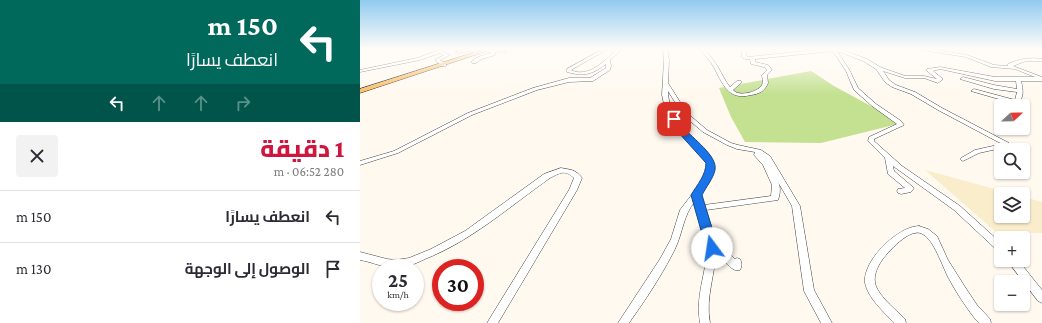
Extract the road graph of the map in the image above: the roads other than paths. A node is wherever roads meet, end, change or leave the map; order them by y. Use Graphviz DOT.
graph roads {
  1 [pos="391,64"];
  2 [pos="579,64"];
  3 [pos="603,64"];
  4 [pos="609,64"];
  5 [pos="665,64"];
  6 [pos="714,64"];
  7 [pos="758,64"];
  8 [pos="844,64"];
  9 [pos="872,64"];
  10 [pos="988,64"];
  11 [pos="1011,64"];
  12 [pos="444,65"];
  13 [pos="1011,67"];
  14 [pos="878,68"];
  15 [pos="360,70"];
  16 [pos="963,79"];
  17 [pos="1042,79"];
  18 [pos="1018,80"];
  19 [pos="739,82"];
  20 [pos="666,84"];
  21 [pos="730,89"];
  22 [pos="360,91"];
  23 [pos="974,91"];
  24 [pos="1020,91"];
  25 [pos="759,151"];
  26 [pos="888,159"];
  27 [pos="963,159"];
  28 [pos="360,163"];
  29 [pos="901,191"];
  30 [pos="696,195"];
  31 [pos="700,208"];
  32 [pos="711,239"];
  33 [pos="994,242"];
  34 [pos="360,256"];
  35 [pos="737,262"];
  36 [pos="1018,267"];
  37 [pos="1042,298"];
  38 [pos="492,323"];
  39 [pos="623,323"];
  40 [pos="705,323"];
  41 [pos="827,323"];
  42 [pos="901,323"];
  43 [pos="986,323"];
  1 -- 15 [label="street"];
  2 -- 3 [label="street"];
  4 -- 28 [label="street"];
  5 -- 20 [label="street"];
  6 -- 21 [label="street"];
  7 -- 21 [label="street"];
  8 -- 26 [label="street"];
  9 -- 14 [label="street"];
  10 -- 13 [label="street"];
  11 -- 13 [label="street"];
  12 -- 22 [label="main road"];
  13 -- 17 [label="street"];
  14 -- 18 [label="street"];
  14 -- 27 [label="street"];
  16 -- 24 [label="street"];
  17 -- 18 [label="street"];
  18 -- 24 [label="street"];
  19 -- 21 [label="street"];
  20 -- 25 [label="street"];
  20 -- 30 [label="street"];
  23 -- 24 [label="street"];
  25 -- 31 [label="street"];
  25 -- 41 [label="street"];
  26 -- 29 [label="street"];
  26 -- 33 [label="street"];
  30 -- 31 [label="street"];
  30 -- 39 [label="street"];
  31 -- 32 [label="street"];
  32 -- 35 [label="street"];
  32 -- 40 [label="street"];
  34 -- 38 [label="street"];
  36 -- 37 [label="street"];
  42 -- 43 [label="street"];
}
